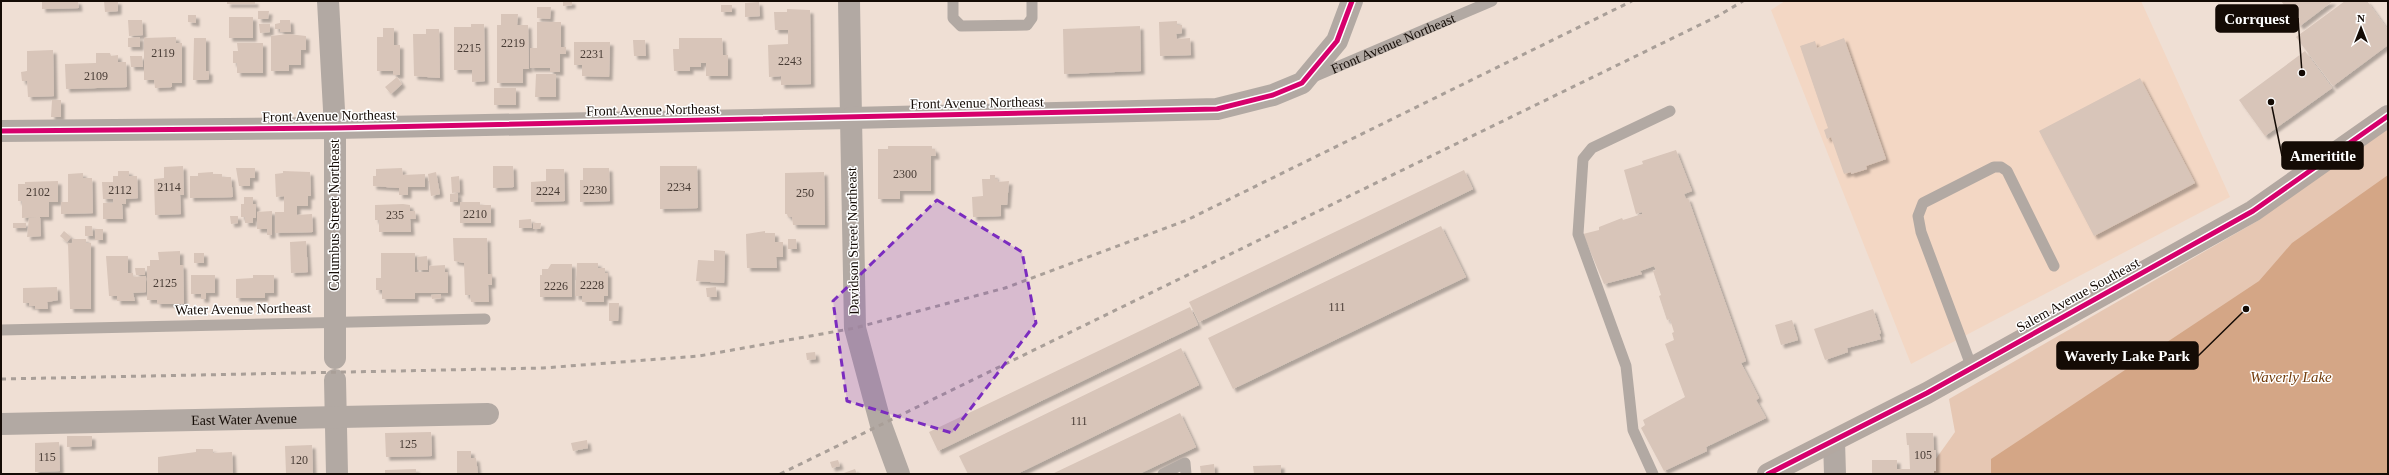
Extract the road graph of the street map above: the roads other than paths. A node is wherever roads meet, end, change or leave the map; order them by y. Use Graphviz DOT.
graph roads {
  1 [pos="328,1"];
  2 [pos="849,1"];
  3 [pos="953,1"];
  4 [pos="1032,1"];
  5 [pos="1352,1"];
  6 [pos="1492,1"];
  7 [pos="1302,83"];
  8 [pos="1670,111"];
  9 [pos="2388,116"];
  10 [pos="850,118"];
  11 [pos="335,128"];
  12 [pos="1,131"];
  13 [pos="2054,266"];
  14 [pos="485,319"];
  15 [pos="333,322"];
  16 [pos="1,330"];
  17 [pos="335,358"];
  18 [pos="1972,368"];
  19 [pos="335,380"];
  20 [pos="488,414"];
  21 [pos="336,417"];
  22 [pos="1,424"];
  23 [pos="1834,441"];
  24 [pos="338,474"];
  25 [pos="899,474"];
  26 [pos="1163,474"];
  27 [pos="1186,474"];
  28 [pos="1653,474"];
  29 [pos="1769,474"];
  30 [pos="1835,474"];
  1 -- 11 [label="street, Columbus Street Northeast"];
  2 -- 10 [label="street, Davidson Street Northeast"];
  3 -- 4 [label="lane"];
  5 -- 7 [label="street"];
  6 -- 7 [label="lane, Front Avenue Northeast"];
  7 -- 10 [label="street, Front Avenue Northeast"];
  8 -- 28 [label="lane"];
  9 -- 18 [label="main road, Salem Avenue Southeast"];
  10 -- 11 [label="street, Front Avenue Northeast"];
  10 -- 25 [label="street, Davidson Street Northeast"];
  11 -- 12 [label="street, Front Avenue Northeast"];
  11 -- 15 [label="street, Columbus Street Northeast"];
  13 -- 18 [label="lane"];
  14 -- 15 [label="lane, Water Avenue Northeast"];
  15 -- 16 [label="lane, Water Avenue Northeast"];
  15 -- 17 [label="street, Columbus Street Northeast"];
  18 -- 23 [label="main road, Salem Avenue Southeast"];
  19 -- 21 [label="street"];
  20 -- 21 [label="street, East Water Avenue"];
  21 -- 22 [label="street, East Water Avenue"];
  21 -- 24 [label="street"];
  23 -- 29 [label="main road, Salem Avenue Southeast"];
  23 -- 30 [label="street"];
  26 -- 27 [label="lane"];
}
